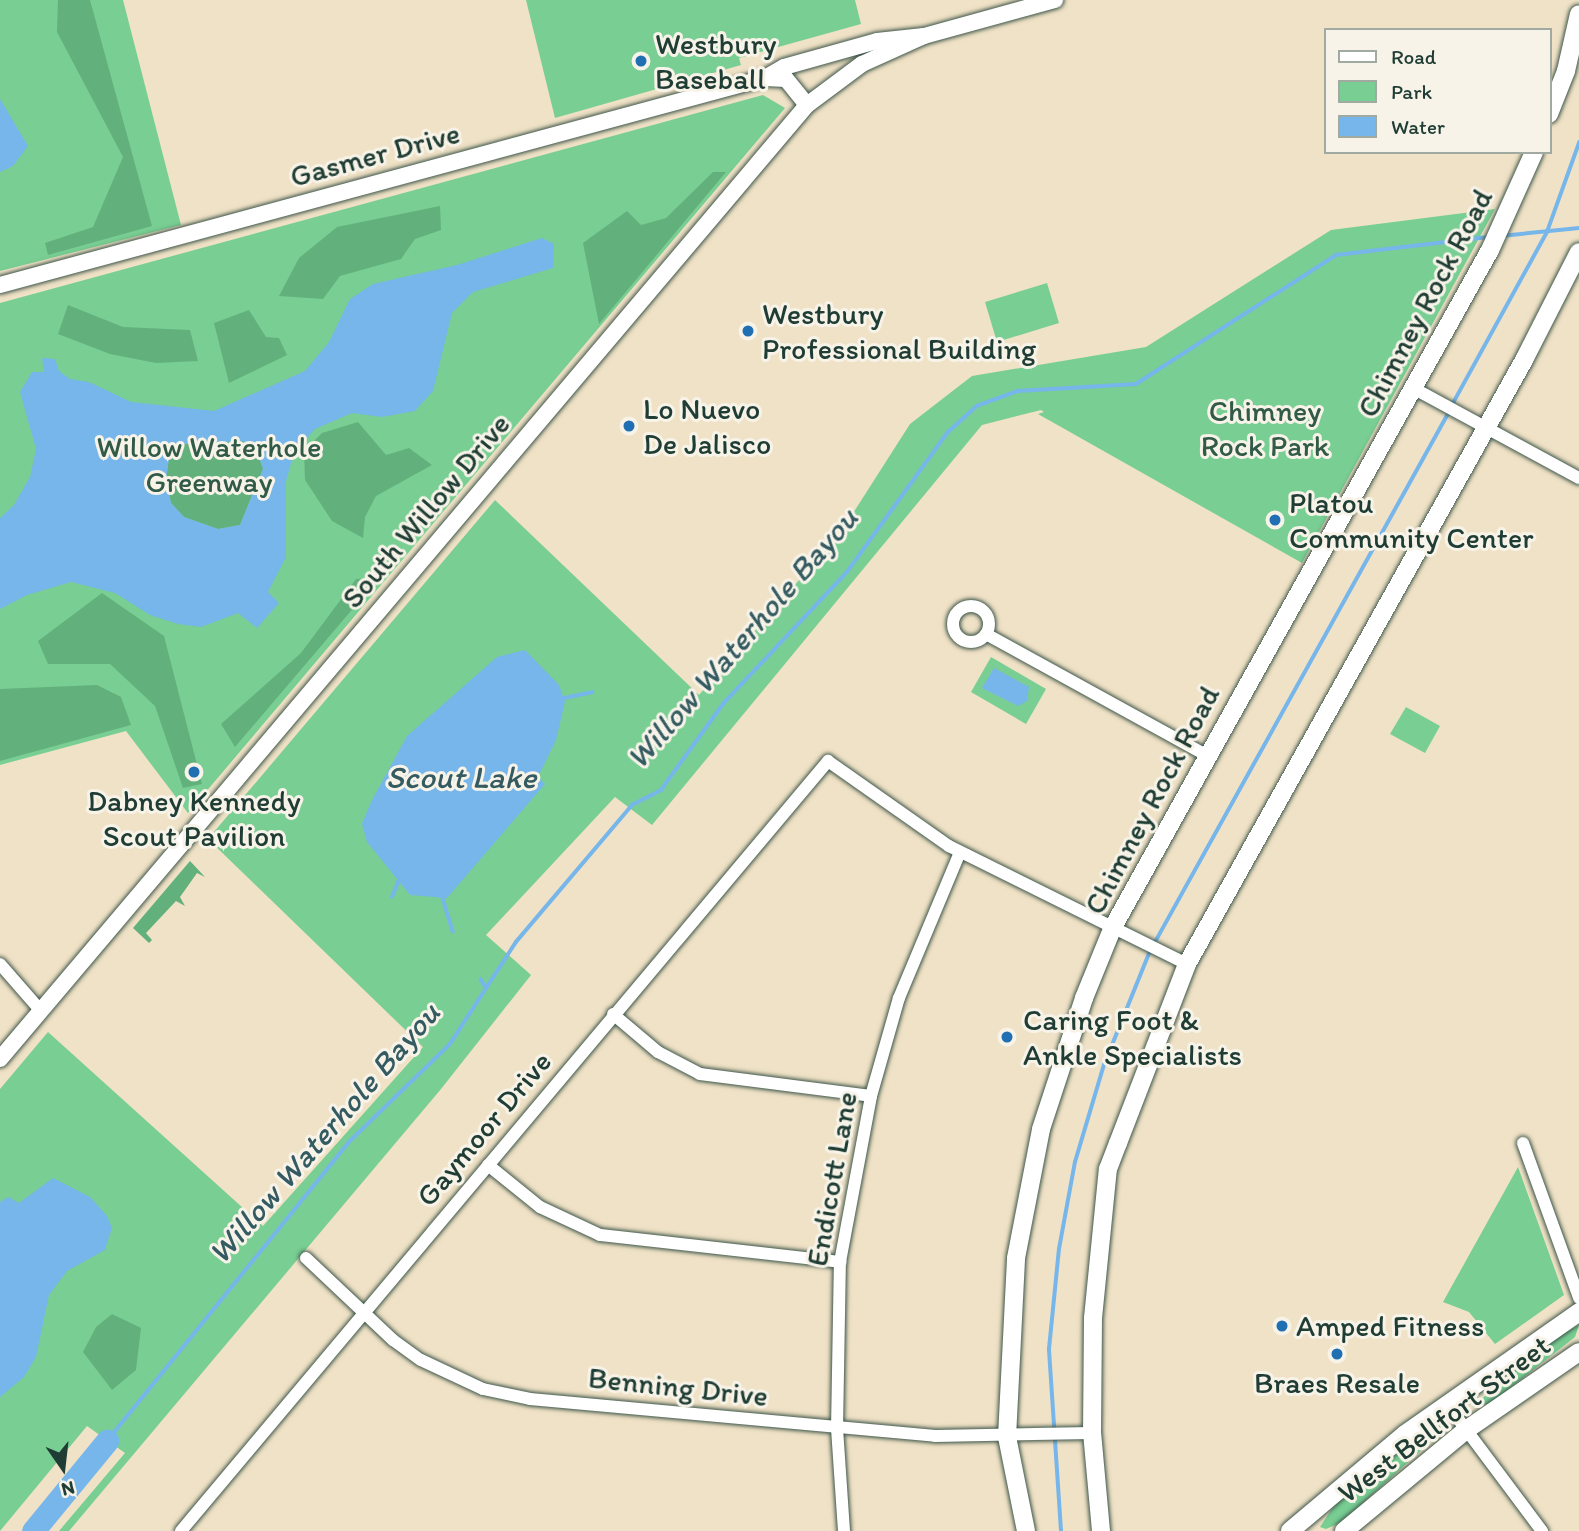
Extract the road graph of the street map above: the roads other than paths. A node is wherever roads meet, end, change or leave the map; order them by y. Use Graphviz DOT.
graph roads {
  1 [pos="1055,0"];
  2 [pos="1579,14"];
  3 [pos="924,36"];
  4 [pos="1572,73"];
  5 [pos="765,78"];
  6 [pos="807,105"];
  7 [pos="1551,110"];
  8 [pos="1533,154"];
  9 [pos="1579,252"];
  10 [pos="0,285"];
  11 [pos="1421,391"];
  12 [pos="1487,425"];
  13 [pos="1579,478"];
  14 [pos="986,634"];
  15 [pos="1206,755"];
  16 [pos="960,852"];
  17 [pos="1121,931"];
  18 [pos="1179,960"];
  19 [pos="0,964"];
  20 [pos="41,1011"];
  21 [pos="613,1014"];
  22 [pos="0,1059"];
  23 [pos="871,1096"];
  24 [pos="1523,1143"];
  25 [pos="488,1165"];
  26 [pos="306,1258"];
  27 [pos="841,1262"];
  28 [pos="1579,1298"];
  29 [pos="1579,1312"];
  30 [pos="363,1314"];
  31 [pos="1579,1352"];
  32 [pos="1447,1404"];
  33 [pos="837,1429"];
  34 [pos="1466,1430"];
  35 [pos="1092,1433"];
  36 [pos="1007,1437"];
  37 [pos="1296,1529"];
  38 [pos="181,1531"];
  39 [pos="844,1531"];
  40 [pos="1026,1531"];
  41 [pos="1101,1531"];
  42 [pos="1344,1531"];
  43 [pos="1542,1531"];
  1 -- 3 [label="street, Gasmer Drive"];
  2 -- 4 [label="main road"];
  3 -- 5 [label="street, Gasmer Drive"];
  3 -- 6 [label="street, South Willow Drive"];
  4 -- 7 [label="main road"];
  5 -- 6 [label="street"];
  5 -- 10 [label="street, Gasmer Drive"];
  6 -- 20 [label="street, South Willow Drive"];
  8 -- 11 [label="main road, Chimney Rock Road"];
  9 -- 12 [label="main road"];
  11 -- 12 [label="street"];
  11 -- 15 [label="main road, Chimney Rock Road"];
  12 -- 13 [label="street"];
  12 -- 18 [label="main road"];
  14 -- 15 [label="street"];
  15 -- 17 [label="main road, Chimney Rock Road"];
  16 -- 17 [label="street"];
  16 -- 21 [label="street, Gaymoor Drive"];
  16 -- 23 [label="street, Endicott Lane"];
  17 -- 18 [label="street"];
  17 -- 36 [label="main road, Chimney Rock Road"];
  18 -- 35 [label="main road"];
  19 -- 20 [label="street"];
  20 -- 22 [label="street, South Willow Drive"];
  21 -- 23 [label="street"];
  21 -- 25 [label="street, Gaymoor Drive"];
  23 -- 27 [label="street, Endicott Lane"];
  24 -- 28 [label="street"];
  25 -- 27 [label="street"];
  25 -- 30 [label="street, Gaymoor Drive"];
  26 -- 30 [label="street, Benning Drive"];
  27 -- 33 [label="street, Endicott Lane"];
  29 -- 32 [label="main road, West Bellfort Street"];
  30 -- 33 [label="street, Benning Drive"];
  30 -- 38 [label="street, Gaymoor Drive"];
  31 -- 34 [label="main road, West Bellfort Street"];
  32 -- 34 [label="street"];
  32 -- 37 [label="main road, West Bellfort Street"];
  33 -- 36 [label="street, Benning Drive"];
  33 -- 39 [label="street, Endicott Lane"];
  34 -- 42 [label="main road, West Bellfort Street"];
  34 -- 43 [label="street"];
  35 -- 36 [label="street, Benning Drive"];
  35 -- 41 [label="main road"];
  36 -- 40 [label="main road, Chimney Rock Road"];
}
